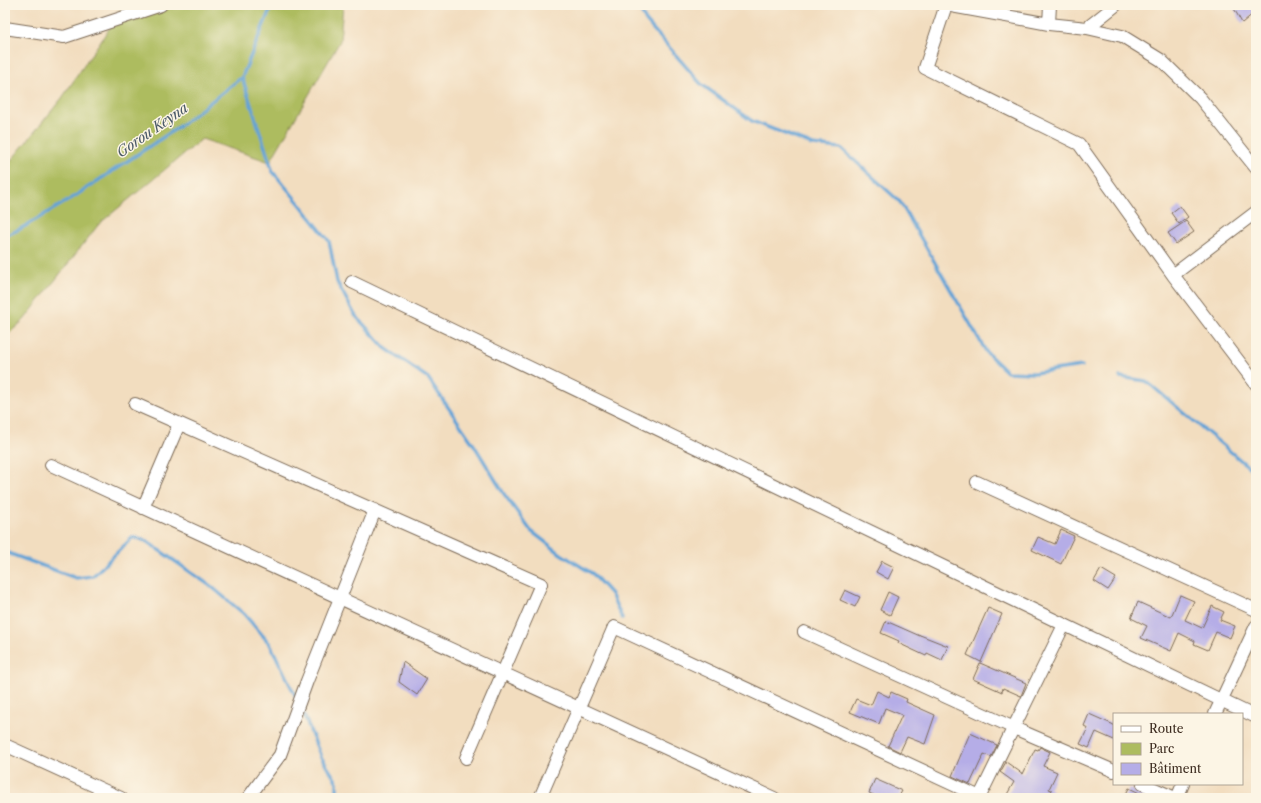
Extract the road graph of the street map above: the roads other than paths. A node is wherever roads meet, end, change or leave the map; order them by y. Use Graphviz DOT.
graph roads {
  1 [pos="160,5"];
  2 [pos="946,5"];
  3 [pos="1050,5"];
  4 [pos="1116,5"];
  5 [pos="1049,24"];
  6 [pos="5,28"];
  7 [pos="1087,28"];
  8 [pos="1256,168"];
  9 [pos="1256,212"];
  10 [pos="1173,275"];
  11 [pos="352,282"];
  12 [pos="1256,384"];
  13 [pos="134,404"];
  14 [pos="179,424"];
  15 [pos="51,465"];
  16 [pos="977,482"];
  17 [pos="143,508"];
  18 [pos="375,510"];
  19 [pos="340,598"];
  20 [pos="1256,610"];
  21 [pos="1064,625"];
  22 [pos="1256,626"];
  23 [pos="804,632"];
  24 [pos="502,673"];
  25 [pos="1221,701"];
  26 [pos="579,708"];
  27 [pos="1215,713"];
  28 [pos="1256,717"];
  29 [pos="1014,728"];
  30 [pos="5,745"];
  31 [pos="466,758"];
  32 [pos="1113,772"];
  33 [pos="1145,785"];
  34 [pos="1182,785"];
  35 [pos="121,798"];
  36 [pos="248,798"];
  37 [pos="540,798"];
  38 [pos="774,798"];
  39 [pos="980,798"];
  40 [pos="1176,798"];
  1 -- 6 [label="street"];
  2 -- 5 [label="street"];
  2 -- 10 [label="street"];
  3 -- 5 [label="street"];
  4 -- 7 [label="street"];
  5 -- 7 [label="street"];
  7 -- 8 [label="street"];
  9 -- 10 [label="street"];
  10 -- 12 [label="street"];
  11 -- 21 [label="street"];
  13 -- 14 [label="street"];
  14 -- 17 [label="street"];
  14 -- 18 [label="street"];
  15 -- 17 [label="street"];
  16 -- 20 [label="street"];
  17 -- 19 [label="street"];
  18 -- 19 [label="street"];
  18 -- 24 [label="street"];
  19 -- 24 [label="street"];
  19 -- 36 [label="street"];
  21 -- 25 [label="street"];
  21 -- 29 [label="street"];
  22 -- 25 [label="street"];
  23 -- 29 [label="street"];
  24 -- 26 [label="street"];
  24 -- 31 [label="street"];
  25 -- 27 [label="street"];
  25 -- 28 [label="street"];
  26 -- 37 [label="street"];
  26 -- 38 [label="street"];
  26 -- 39 [label="street"];
  29 -- 32 [label="street"];
  29 -- 39 [label="street"];
  30 -- 35 [label="street"];
  33 -- 40 [label="street"];
  34 -- 40 [label="street"];
}
